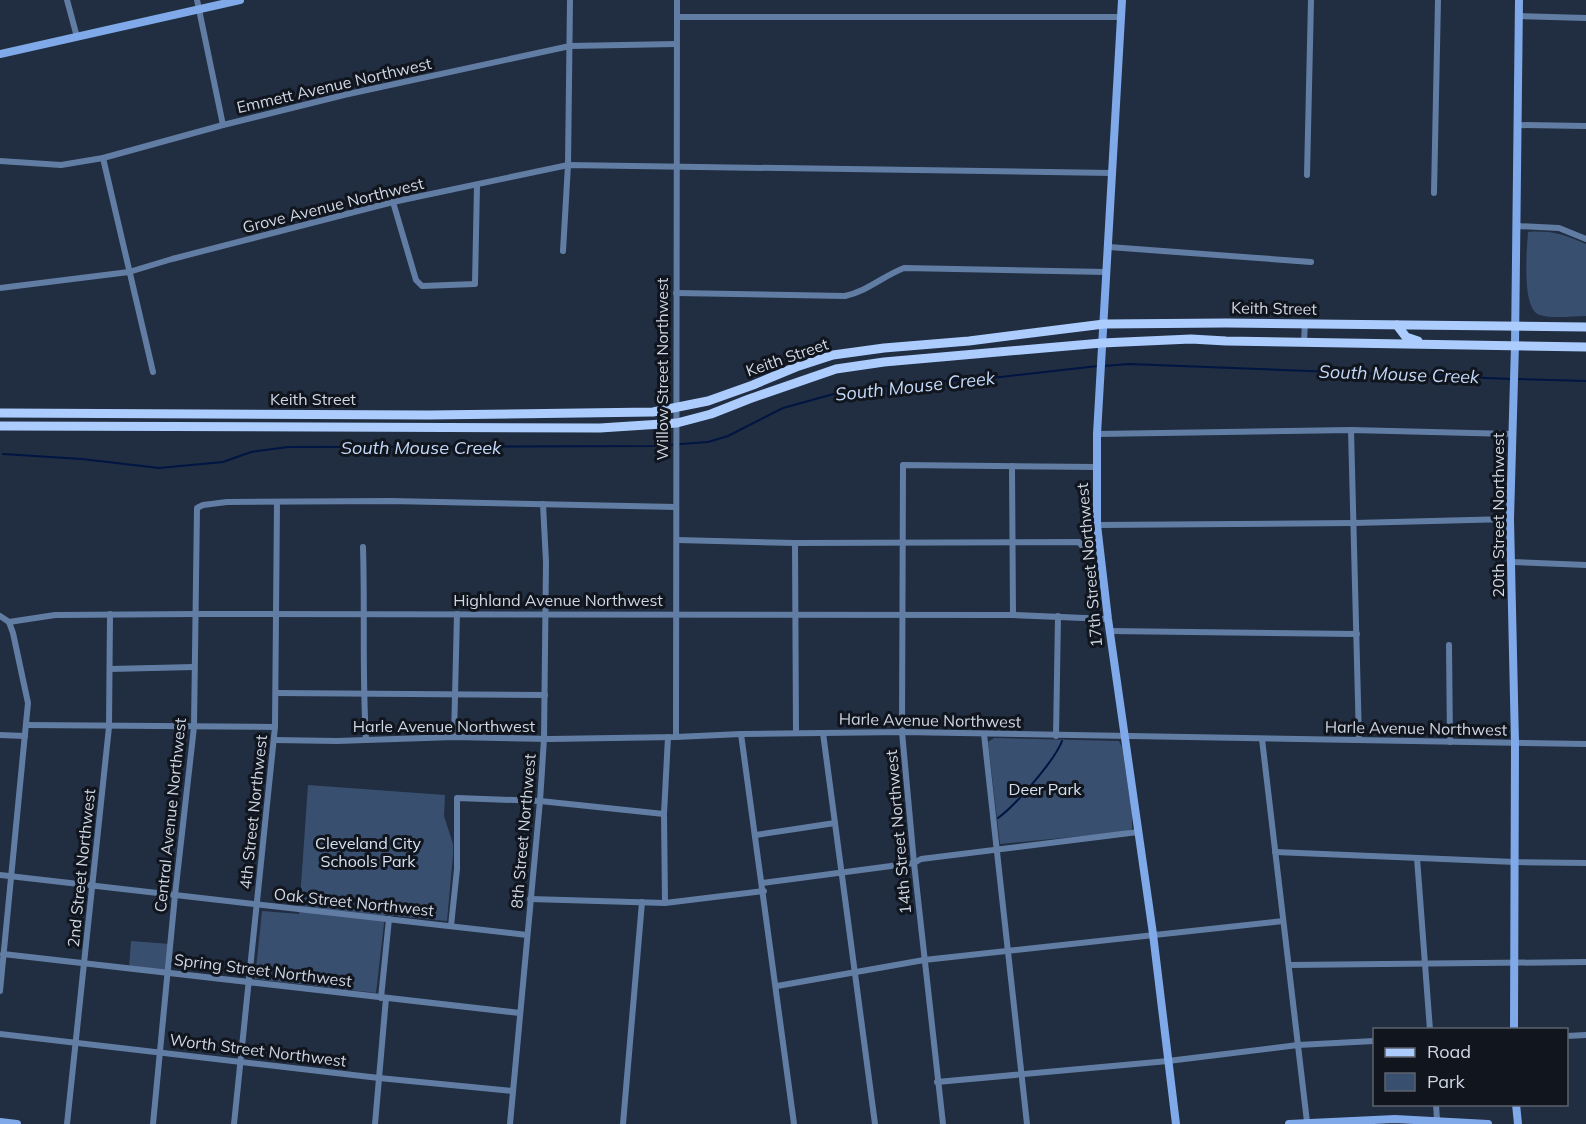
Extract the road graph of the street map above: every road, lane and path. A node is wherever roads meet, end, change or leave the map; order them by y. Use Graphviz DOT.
graph roads {
  1 [pos="67,0"];
  2 [pos="197,0"];
  3 [pos="240,0"];
  4 [pos="570,0"];
  5 [pos="677,0"];
  6 [pos="1122,0"];
  7 [pos="1311,0"];
  8 [pos="1438,0"];
  9 [pos="1519,0"];
  10 [pos="199,10"];
  11 [pos="676,16"];
  12 [pos="1518,16"];
  13 [pos="1121,17"];
  14 [pos="1586,18"];
  15 [pos="77,38"];
  16 [pos="676,44"];
  17 [pos="570,46"];
  18 [pos="0,54"];
  19 [pos="224,124"];
  20 [pos="1518,125"];
  21 [pos="1586,126"];
  22 [pos="103,158"];
  23 [pos="0,161"];
  24 [pos="568,165"];
  25 [pos="675,167"];
  26 [pos="1112,173"];
  27 [pos="1307,175"];
  28 [pos="477,185"];
  29 [pos="1434,193"];
  30 [pos="393,202"];
  31 [pos="1517,226"];
  32 [pos="1586,239"];
  33 [pos="1109,247"];
  34 [pos="563,251"];
  35 [pos="1311,262"];
  36 [pos="129,272"];
  37 [pos="1106,272"];
  38 [pos="0,288"];
  39 [pos="676,293"];
  40 [pos="1172,323"];
  41 [pos="1305,323"];
  42 [pos="1104,324"];
  43 [pos="1397,325"];
  44 [pos="1515,326"];
  45 [pos="1586,327"];
  46 [pos="1194,339"];
  47 [pos="1304,342"];
  48 [pos="1102,343"];
  49 [pos="1427,344"];
  50 [pos="1515,345"];
  51 [pos="1586,346"];
  52 [pos="884,348"];
  53 [pos="885,362"];
  54 [pos="153,372"];
  55 [pos="677,407"];
  56 [pos="0,413"];
  57 [pos="184,414"];
  58 [pos="429,415"];
  59 [pos="677,423"];
  60 [pos="0,426"];
  61 [pos="11,426"];
  62 [pos="184,427"];
  63 [pos="429,429"];
  64 [pos="1351,430"];
  65 [pos="0,432"];
  66 [pos="1096,434"];
  67 [pos="1512,434"];
  68 [pos="1012,466"];
  69 [pos="1096,467"];
  70 [pos="277,502"];
  71 [pos="543,504"];
  72 [pos="676,507"];
  73 [pos="1510,519"];
  74 [pos="1354,523"];
  75 [pos="1097,525"];
  76 [pos="677,540"];
  77 [pos="1012,541"];
  78 [pos="795,543"];
  79 [pos="902,543"];
  80 [pos="1082,546"];
  81 [pos="363,547"];
  82 [pos="1511,562"];
  83 [pos="1586,566"];
  84 [pos="276,613"];
  85 [pos="110,614"];
  86 [pos="195,614"];
  87 [pos="365,614"];
  88 [pos="457,614"];
  89 [pos="545,614"];
  90 [pos="677,614"];
  91 [pos="796,614"];
  92 [pos="902,615"];
  93 [pos="1013,615"];
  94 [pos="0,616"];
  95 [pos="1058,616"];
  96 [pos="1108,619"];
  97 [pos="9,622"];
  98 [pos="1109,631"];
  99 [pos="1357,634"];
  100 [pos="1449,645"];
  101 [pos="194,667"];
  102 [pos="110,669"];
  103 [pos="276,693"];
  104 [pos="363,693"];
  105 [pos="455,694"];
  106 [pos="545,695"];
  107 [pos="26,725"];
  108 [pos="109,727"];
  109 [pos="194,727"];
  110 [pos="275,727"];
  111 [pos="902,732"];
  112 [pos="796,733"];
  113 [pos="823,733"];
  114 [pos="741,734"];
  115 [pos="984,734"];
  116 [pos="0,735"];
  117 [pos="25,735"];
  118 [pos="1056,736"];
  119 [pos="454,737"];
  120 [pos="668,737"];
  121 [pos="676,737"];
  122 [pos="1125,737"];
  123 [pos="366,739"];
  124 [pos="544,739"];
  125 [pos="1262,739"];
  126 [pos="274,740"];
  127 [pos="1359,740"];
  128 [pos="1450,742"];
  129 [pos="1515,743"];
  130 [pos="1586,744"];
  131 [pos="540,801"];
  132 [pos="664,814"];
  133 [pos="835,823"];
  134 [pos="1138,832"];
  135 [pos="756,835"];
  136 [pos="996,850"];
  137 [pos="1275,852"];
  138 [pos="1417,858"];
  139 [pos="914,862"];
  140 [pos="1515,862"];
  141 [pos="1586,863"];
  142 [pos="841,872"];
  143 [pos="0,875"];
  144 [pos="10,876"];
  145 [pos="93,885"];
  146 [pos="763,887"];
  147 [pos="175,895"];
  148 [pos="530,899"];
  149 [pos="642,903"];
  150 [pos="665,903"];
  151 [pos="256,905"];
  152 [pos="389,919"];
  153 [pos="1283,921"];
  154 [pos="451,926"];
  155 [pos="1153,934"];
  156 [pos="527,935"];
  157 [pos="1007,950"];
  158 [pos="3,954"];
  159 [pos="924,960"];
  160 [pos="1515,961"];
  161 [pos="1586,962"];
  162 [pos="85,963"];
  163 [pos="1424,963"];
  164 [pos="1289,966"];
  165 [pos="856,970"];
  166 [pos="168,972"];
  167 [pos="249,982"];
  168 [pos="777,986"];
  169 [pos="0,992"];
  170 [pos="383,998"];
  171 [pos="520,1013"];
  172 [pos="1430,1028"];
  173 [pos="1514,1028"];
  174 [pos="0,1034"];
  175 [pos="1586,1035"];
  176 [pos="1568,1036"];
  177 [pos="1373,1041"];
  178 [pos="76,1042"];
  179 [pos="1298,1045"];
  180 [pos="159,1052"];
  181 [pos="1168,1061"];
  182 [pos="240,1062"];
  183 [pos="1021,1074"];
  184 [pos="379,1078"];
  185 [pos="937,1082"];
  186 [pos="513,1091"];
  187 [pos="1436,1106"];
  188 [pos="1516,1106"];
  189 [pos="1437,1120"];
  190 [pos="0,1122"];
  191 [pos="1307,1122"];
  192 [pos="17,1124"];
  193 [pos="67,1124"];
  194 [pos="153,1124"];
  195 [pos="234,1124"];
  196 [pos="375,1124"];
  197 [pos="510,1124"];
  198 [pos="623,1124"];
  199 [pos="795,1124"];
  200 [pos="875,1124"];
  201 [pos="943,1124"];
  202 [pos="1027,1124"];
  203 [pos="1176,1124"];
  204 [pos="1294,1124"];
  205 [pos="1488,1124"];
  206 [pos="1518,1124"];
  1 -- 15 [label="street"];
  2 -- 10 [label="street"];
  3 -- 10 [label="street"];
  4 -- 17 [label="street"];
  5 -- 11 [label="street, Willow Street Northwest"];
  6 -- 13 [label="street, 17th Street Northwest"];
  7 -- 27 [label="street"];
  8 -- 29 [label="street"];
  9 -- 12 [label="street, 20th Street Northwest"];
  10 -- 15 [label="street"];
  10 -- 19 [label="street"];
  11 -- 13 [label="street"];
  11 -- 16 [label="street, Willow Street Northwest"];
  12 -- 14 [label="street"];
  12 -- 20 [label="street, 20th Street Northwest"];
  13 -- 26 [label="street, 17th Street Northwest"];
  15 -- 18 [label="street"];
  16 -- 17 [label="street, Emmett Avenue Northwest"];
  16 -- 25 [label="street, Willow Street Northwest"];
  17 -- 19 [label="street, Emmett Avenue Northwest"];
  17 -- 24 [label="street"];
  19 -- 22 [label="street, Emmett Avenue Northwest"];
  20 -- 21 [label="street"];
  20 -- 31 [label="street, 20th Street Northwest"];
  22 -- 23 [label="street, Emmett Avenue Northwest"];
  22 -- 36 [label="street"];
  24 -- 25 [label="street, Grove Avenue Northwest"];
  24 -- 28 [label="street, Grove Avenue Northwest"];
  24 -- 34 [label="street"];
  25 -- 26 [label="street, Grove Avenue Northwest"];
  25 -- 39 [label="street, Willow Street Northwest"];
  26 -- 33 [label="street, 17th Street Northwest"];
  28 -- 30 [label="street, Grove Avenue Northwest"];
  28 -- 30 [label="street"];
  30 -- 36 [label="street, Grove Avenue Northwest"];
  31 -- 32 [label="street"];
  31 -- 44 [label="street, 20th Street Northwest"];
  33 -- 35 [label="street"];
  33 -- 37 [label="street, 17th Street Northwest"];
  36 -- 38 [label="street, Grove Avenue Northwest"];
  36 -- 54 [label="street"];
  37 -- 39 [label="street"];
  37 -- 42 [label="street, 17th Street Northwest"];
  39 -- 55 [label="street, Willow Street Northwest"];
  40 -- 41 [label="main road, Keith Street"];
  40 -- 42 [label="main road, Keith Street"];
  40 -- 46 [label="main road"];
  41 -- 43 [label="main road, Keith Street"];
  41 -- 47 [label="street"];
  42 -- 48 [label="street, 17th Street Northwest"];
  42 -- 52 [label="main road, Keith Street"];
  43 -- 44 [label="main road, Keith Street"];
  43 -- 49 [label="main road"];
  44 -- 45 [label="main road, Keith Street"];
  44 -- 50 [label="street, 20th Street Northwest"];
  46 -- 47 [label="main road, Keith Street"];
  46 -- 48 [label="main road, Keith Street"];
  47 -- 49 [label="main road, Keith Street"];
  48 -- 53 [label="main road, Keith Street"];
  48 -- 66 [label="street, 17th Street Northwest"];
  49 -- 50 [label="main road, Keith Street"];
  50 -- 51 [label="main road, Keith Street"];
  50 -- 67 [label="street, 20th Street Northwest"];
  52 -- 53 [label="street"];
  52 -- 55 [label="main road, Keith Street"];
  53 -- 59 [label="main road, Keith Street"];
  55 -- 58 [label="main road, Keith Street"];
  55 -- 59 [label="street, Willow Street Northwest"];
  56 -- 57 [label="main road, Keith Street"];
  57 -- 58 [label="main road, Keith Street"];
  57 -- 62 [label="main road"];
  58 -- 63 [label="main road"];
  59 -- 63 [label="main road, Keith Street"];
  59 -- 72 [label="street, Willow Street Northwest"];
  60 -- 61 [label="main road, Keith Street"];
  61 -- 62 [label="main road, Keith Street"];
  61 -- 65 [label="main road"];
  62 -- 63 [label="main road, Keith Street"];
  64 -- 66 [label="street"];
  64 -- 67 [label="street"];
  64 -- 74 [label="street"];
  66 -- 69 [label="street, 17th Street Northwest"];
  67 -- 73 [label="street, 20th Street Northwest"];
  68 -- 69 [label="street"];
  68 -- 77 [label="street"];
  68 -- 79 [label="street, 14th Street Northwest"];
  69 -- 75 [label="street, 17th Street Northwest"];
  70 -- 71 [label="street"];
  70 -- 84 [label="street, 4th Street Northwest"];
  70 -- 86 [label="street, Central Avenue Northwest"];
  71 -- 72 [label="street"];
  71 -- 89 [label="street, 8th Street Northwest"];
  72 -- 76 [label="street, Willow Street Northwest"];
  73 -- 74 [label="street"];
  73 -- 82 [label="street, 20th Street Northwest"];
  74 -- 75 [label="street"];
  74 -- 99 [label="street"];
  75 -- 96 [label="street, 17th Street Northwest"];
  76 -- 78 [label="street"];
  76 -- 90 [label="street, Willow Street Northwest"];
  77 -- 79 [label="street"];
  77 -- 80 [label="street"];
  77 -- 93 [label="street"];
  78 -- 79 [label="street"];
  78 -- 91 [label="street"];
  79 -- 92 [label="street, 14th Street Northwest"];
  81 -- 87 [label="street"];
  82 -- 83 [label="street"];
  82 -- 129 [label="street, 20th Street Northwest"];
  84 -- 86 [label="street, Highland Avenue Northwest"];
  84 -- 87 [label="street, Highland Avenue Northwest"];
  84 -- 103 [label="street, 4th Street Northwest"];
  85 -- 86 [label="street, Highland Avenue Northwest"];
  85 -- 97 [label="street, Highland Avenue Northwest"];
  85 -- 102 [label="street, 2nd Street Northwest"];
  86 -- 101 [label="street, Central Avenue Northwest"];
  87 -- 88 [label="street, Highland Avenue Northwest"];
  87 -- 104 [label="street"];
  88 -- 89 [label="street, Highland Avenue Northwest"];
  88 -- 105 [label="street"];
  89 -- 90 [label="street, Highland Avenue Northwest"];
  89 -- 106 [label="street, 8th Street Northwest"];
  90 -- 91 [label="street, Highland Avenue Northwest"];
  90 -- 121 [label="street, Willow Street Northwest"];
  91 -- 92 [label="street, Highland Avenue Northwest"];
  91 -- 112 [label="street"];
  92 -- 93 [label="street, Highland Avenue Northwest"];
  92 -- 111 [label="street, 14th Street Northwest"];
  93 -- 95 [label="street, Highland Avenue Northwest"];
  94 -- 97 [label="street"];
  95 -- 96 [label="street, Highland Avenue Northwest"];
  95 -- 118 [label="street"];
  96 -- 98 [label="street, 17th Street Northwest"];
  97 -- 107 [label="street"];
  98 -- 99 [label="street"];
  98 -- 122 [label="street, 17th Street Northwest"];
  99 -- 127 [label="street"];
  100 -- 128 [label="street"];
  101 -- 102 [label="street"];
  101 -- 109 [label="street, Central Avenue Northwest"];
  102 -- 108 [label="street, 2nd Street Northwest"];
  103 -- 104 [label="street"];
  103 -- 110 [label="street, 4th Street Northwest"];
  104 -- 105 [label="street"];
  104 -- 123 [label="street"];
  105 -- 106 [label="street"];
  105 -- 119 [label="street"];
  106 -- 124 [label="street, 8th Street Northwest"];
  107 -- 108 [label="street"];
  107 -- 117 [label="street"];
  108 -- 109 [label="street"];
  108 -- 145 [label="street, 2nd Street Northwest"];
  109 -- 110 [label="street"];
  109 -- 147 [label="street, Central Avenue Northwest"];
  110 -- 126 [label="street, 4th Street Northwest"];
  111 -- 113 [label="street, Harle Avenue Northwest"];
  111 -- 115 [label="street, Harle Avenue Northwest"];
  111 -- 139 [label="street, 14th Street Northwest"];
  112 -- 113 [label="street, Harle Avenue Northwest"];
  112 -- 114 [label="street, Harle Avenue Northwest"];
  113 -- 133 [label="street"];
  114 -- 121 [label="street, Harle Avenue Northwest"];
  114 -- 135 [label="street"];
  115 -- 118 [label="street, Harle Avenue Northwest"];
  115 -- 136 [label="street"];
  116 -- 117 [label="street"];
  117 -- 144 [label="street"];
  118 -- 122 [label="street, Harle Avenue Northwest"];
  119 -- 123 [label="street, Harle Avenue Northwest"];
  119 -- 124 [label="street, Harle Avenue Northwest"];
  120 -- 121 [label="street, Harle Avenue Northwest"];
  120 -- 124 [label="street, Harle Avenue Northwest"];
  120 -- 132 [label="street"];
  122 -- 125 [label="street, Harle Avenue Northwest"];
  122 -- 134 [label="street, 17th Street Northwest"];
  123 -- 126 [label="street, Harle Avenue Northwest"];
  124 -- 131 [label="street, 8th Street Northwest"];
  125 -- 127 [label="street, Harle Avenue Northwest"];
  125 -- 137 [label="street"];
  126 -- 151 [label="street, 4th Street Northwest"];
  127 -- 128 [label="street, Harle Avenue Northwest"];
  128 -- 129 [label="street, Harle Avenue Northwest"];
  129 -- 130 [label="street, Harle Avenue Northwest"];
  129 -- 140 [label="street, 20th Street Northwest"];
  131 -- 132 [label="street"];
  131 -- 148 [label="street, 8th Street Northwest"];
  131 -- 154 [label="street"];
  132 -- 150 [label="street"];
  133 -- 135 [label="street"];
  133 -- 142 [label="street"];
  134 -- 136 [label="street"];
  134 -- 155 [label="street, 17th Street Northwest"];
  135 -- 146 [label="street"];
  136 -- 139 [label="street"];
  136 -- 157 [label="street"];
  137 -- 138 [label="street"];
  137 -- 153 [label="street"];
  138 -- 140 [label="street"];
  138 -- 163 [label="street"];
  139 -- 142 [label="street"];
  139 -- 159 [label="street, 14th Street Northwest"];
  140 -- 141 [label="street"];
  140 -- 160 [label="street, 20th Street Northwest"];
  142 -- 146 [label="street"];
  142 -- 165 [label="street"];
  143 -- 144 [label="street, Oak Street Northwest"];
  144 -- 145 [label="street, Oak Street Northwest"];
  144 -- 158 [label="street"];
  145 -- 147 [label="street, Oak Street Northwest"];
  145 -- 162 [label="street, 2nd Street Northwest"];
  146 -- 150 [label="street"];
  146 -- 168 [label="street"];
  147 -- 151 [label="street, Oak Street Northwest"];
  147 -- 166 [label="street, Central Avenue Northwest"];
  148 -- 149 [label="street"];
  148 -- 156 [label="street, 8th Street Northwest"];
  149 -- 150 [label="street"];
  149 -- 198 [label="street"];
  151 -- 152 [label="street, Oak Street Northwest"];
  151 -- 167 [label="street, 4th Street Northwest"];
  152 -- 154 [label="street, Oak Street Northwest"];
  152 -- 170 [label="street"];
  153 -- 155 [label="street"];
  153 -- 164 [label="street"];
  154 -- 156 [label="street, Oak Street Northwest"];
  155 -- 157 [label="street"];
  155 -- 181 [label="street, 17th Street Northwest"];
  156 -- 171 [label="street, 8th Street Northwest"];
  157 -- 159 [label="street"];
  157 -- 183 [label="street"];
  158 -- 162 [label="street, Spring Street Northwest"];
  158 -- 169 [label="street"];
  159 -- 165 [label="street"];
  159 -- 185 [label="street, 14th Street Northwest"];
  160 -- 161 [label="street"];
  160 -- 163 [label="street"];
  160 -- 173 [label="street, 20th Street Northwest"];
  162 -- 166 [label="street, Spring Street Northwest"];
  162 -- 178 [label="street, 2nd Street Northwest"];
  163 -- 164 [label="street"];
  163 -- 172 [label="street"];
  164 -- 179 [label="street"];
  165 -- 168 [label="street"];
  165 -- 200 [label="street"];
  166 -- 167 [label="street, Spring Street Northwest"];
  166 -- 180 [label="street, Central Avenue Northwest"];
  167 -- 170 [label="street, Spring Street Northwest"];
  167 -- 182 [label="street, 4th Street Northwest"];
  168 -- 199 [label="street"];
  170 -- 171 [label="street, Spring Street Northwest"];
  170 -- 184 [label="street"];
  171 -- 186 [label="street, 8th Street Northwest"];
  174 -- 178 [label="street, Worth Street Northwest"];
  175 -- 176 [label="street"];
  177 -- 179 [label="street"];
  178 -- 180 [label="street, Worth Street Northwest"];
  178 -- 193 [label="street, 2nd Street Northwest"];
  179 -- 181 [label="street"];
  179 -- 191 [label="street"];
  180 -- 182 [label="street, Worth Street Northwest"];
  180 -- 194 [label="street, Central Avenue Northwest"];
  181 -- 183 [label="street"];
  181 -- 203 [label="street, 17th Street Northwest"];
  182 -- 184 [label="street, Worth Street Northwest"];
  182 -- 195 [label="street, 4th Street Northwest"];
  183 -- 185 [label="street"];
  183 -- 202 [label="street"];
  184 -- 186 [label="street, Worth Street Northwest"];
  184 -- 196 [label="street"];
  185 -- 201 [label="street, 14th Street Northwest"];
  186 -- 197 [label="street, 8th Street Northwest"];
  187 -- 189 [label="street"];
  188 -- 206 [label="street"];
  189 -- 191 [label="street"];
  189 -- 205 [label="street"];
  190 -- 192 [label="street"];
  191 -- 204 [label="street"];
}
